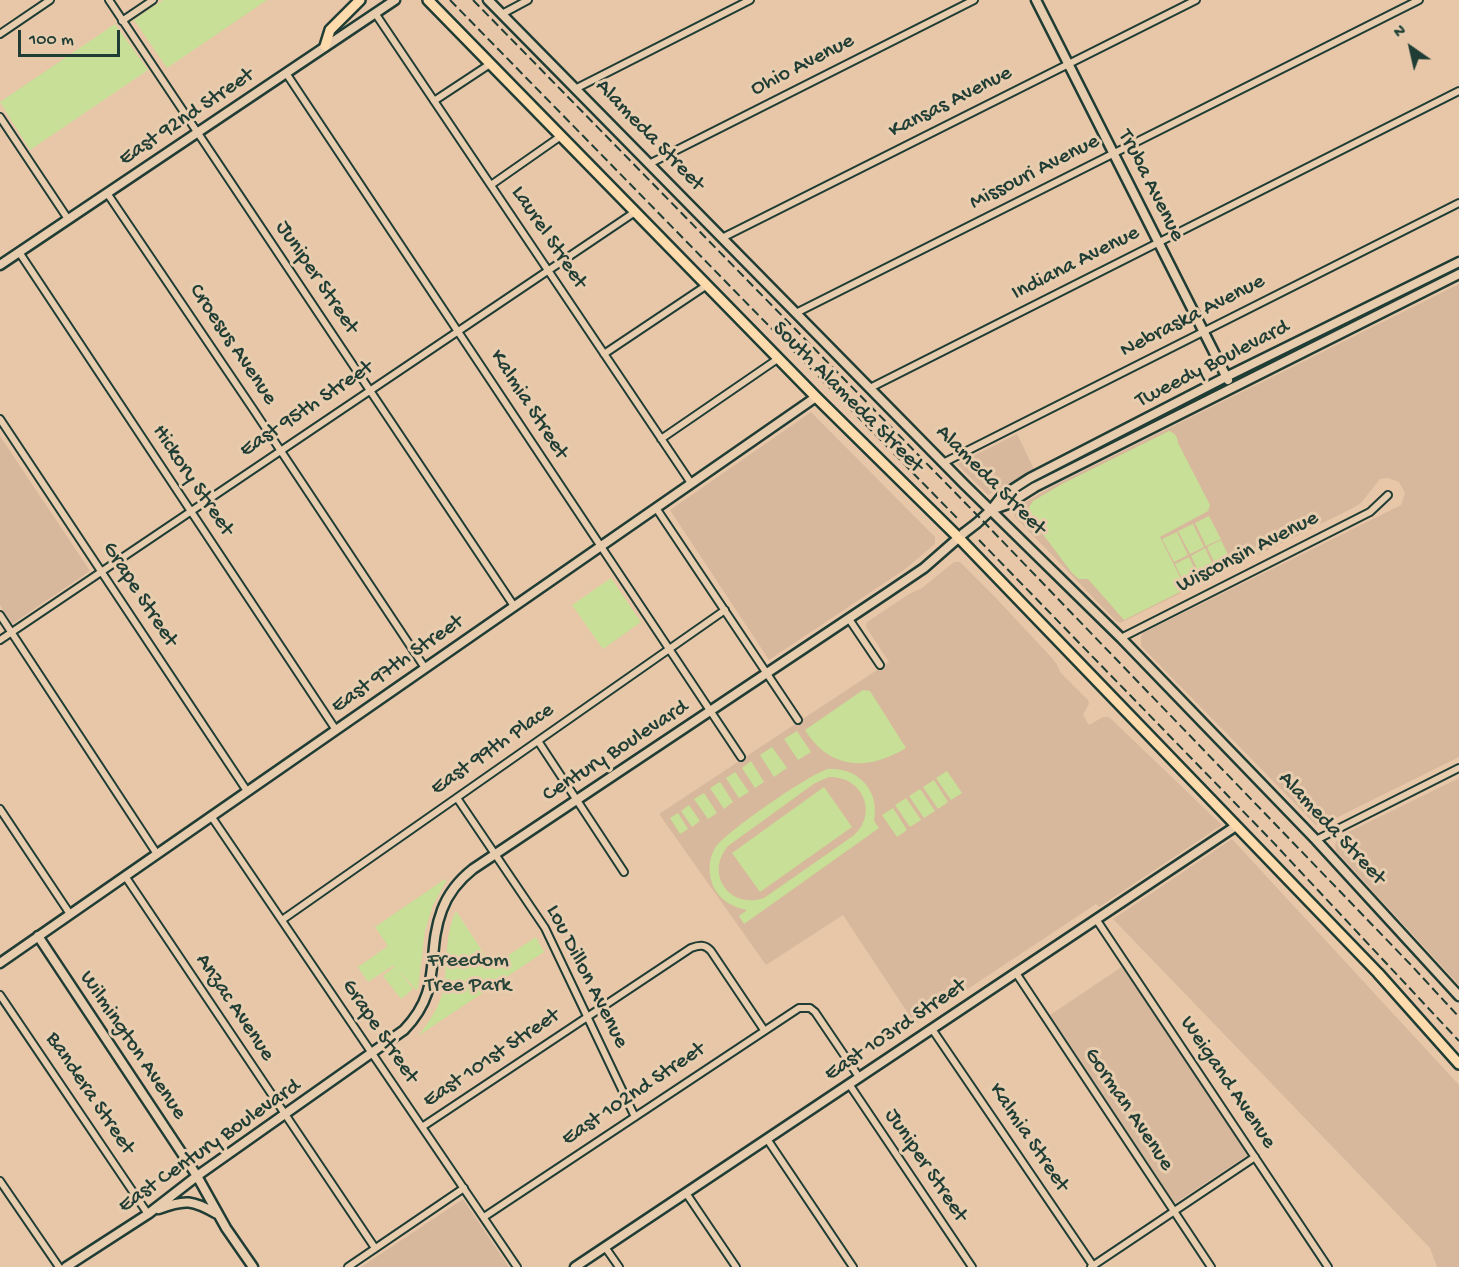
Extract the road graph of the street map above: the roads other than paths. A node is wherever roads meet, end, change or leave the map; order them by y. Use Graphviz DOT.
graph roads {
  1 [pos="50,0"];
  2 [pos="109,0"];
  3 [pos="153,0"];
  4 [pos="360,0"];
  5 [pos="395,0"];
  6 [pos="428,0"];
  7 [pos="488,0"];
  8 [pos="528,0"];
  9 [pos="750,0"];
  10 [pos="974,0"];
  11 [pos="1036,0"];
  12 [pos="1196,0"];
  13 [pos="1419,0"];
  14 [pos="375,13"];
  15 [pos="502,14"];
  16 [pos="122,21"];
  17 [pos="0,33"];
  18 [pos="326,46"];
  19 [pos="490,64"];
  20 [pos="1068,64"];
  21 [pos="286,73"];
  22 [pos="575,89"];
  23 [pos="1459,91"];
  24 [pos="434,101"];
  25 [pos="0,117"];
  26 [pos="197,133"];
  27 [pos="561,136"];
  28 [pos="1113,154"];
  29 [pos="649,164"];
  30 [pos="490,185"];
  31 [pos="107,193"];
  32 [pos="1459,203"];
  33 [pos="635,212"];
  34 [pos="68,219"];
  35 [pos="722,238"];
  36 [pos="1158,243"];
  37 [pos="19,252"];
  38 [pos="1459,262"];
  39 [pos="0,265"];
  40 [pos="548,270"];
  41 [pos="1459,274"];
  42 [pos="707,285"];
  43 [pos="796,313"];
  44 [pos="458,330"];
  45 [pos="1203,332"];
  46 [pos="604,354"];
  47 [pos="780,358"];
  48 [pos="1226,377"];
  49 [pos="1232,387"];
  50 [pos="870,388"];
  51 [pos="369,389"];
  52 [pos="816,397"];
  53 [pos="0,418"];
  54 [pos="661,439"];
  55 [pos="281,450"];
  56 [pos="943,463"];
  57 [pos="691,483"];
  58 [pos="1388,495"];
  59 [pos="656,508"];
  60 [pos="991,510"];
  61 [pos="190,511"];
  62 [pos="962,536"];
  63 [pos="600,546"];
  64 [pos="102,571"];
  65 [pos="514,606"];
  66 [pos="725,610"];
  67 [pos="0,615"];
  68 [pos="849,619"];
  69 [pos="12,632"];
  70 [pos="1121,638"];
  71 [pos="0,640"];
  72 [pos="669,650"];
  73 [pos="880,665"];
  74 [pos="425,668"];
  75 [pos="767,674"];
  76 [pos="710,711"];
  77 [pos="798,720"];
  78 [pos="336,730"];
  79 [pos="538,741"];
  80 [pos="741,757"];
  81 [pos="1459,768"];
  82 [pos="247,791"];
  83 [pos="457,798"];
  84 [pos="576,800"];
  85 [pos="0,809"];
  86 [pos="211,816"];
  87 [pos="1236,826"];
  88 [pos="1316,840"];
  89 [pos="157,854"];
  90 [pos="495,854"];
  91 [pos="624,872"];
  92 [pos="125,876"];
  93 [pos="70,914"];
  94 [pos="1096,919"];
  95 [pos="282,920"];
  96 [pos="38,936"];
  97 [pos="0,963"];
  98 [pos="1016,973"];
  99 [pos="0,995"];
  100 [pos="1459,996"];
  101 [pos="587,1017"];
  102 [pos="932,1029"];
  103 [pos="764,1030"];
  104 [pos="372,1054"];
  105 [pos="1459,1064"];
  106 [pos="859,1077"];
  107 [pos="849,1084"];
  108 [pos="285,1116"];
  109 [pos="635,1117"];
  110 [pos="422,1127"];
  111 [pos="767,1139"];
  112 [pos="1255,1157"];
  113 [pos="197,1176"];
  114 [pos="0,1180"];
  115 [pos="464,1188"];
  116 [pos="686,1193"];
  117 [pos="1174,1212"];
  118 [pos="148,1214"];
  119 [pos="219,1215"];
  120 [pos="484,1218"];
  121 [pos="605,1247"];
  122 [pos="375,1248"];
  123 [pos="1092,1266"];
  124 [pos="59,1267"];
  125 [pos="66,1267"];
  126 [pos="253,1267"];
  127 [pos="348,1267"];
  128 [pos="517,1267"];
  129 [pos="575,1267"];
  130 [pos="619,1267"];
  131 [pos="735,1267"];
  132 [pos="853,1267"];
  133 [pos="972,1267"];
  134 [pos="1211,1267"];
  135 [pos="1328,1267"];
  1 -- 17 [label="street"];
  2 -- 16 [label="street, Juniper Street"];
  3 -- 16 [label="street"];
  4 -- 18 [label="main road"];
  5 -- 14 [label="street, East 92nd Street"];
  6 -- 19 [label="main road, South Alameda Street"];
  7 -- 15 [label="street, Alameda Street"];
  8 -- 15 [label="street"];
  9 -- 22 [label="street"];
  10 -- 29 [label="street, Ohio Avenue"];
  11 -- 20 [label="street, Truba Avenue"];
  12 -- 20 [label="street, Kansas Avenue"];
  13 -- 28 [label="street, Missouri Avenue"];
  14 -- 18 [label="street, East 92nd Street"];
  14 -- 24 [label="street, Laurel Street"];
  15 -- 22 [label="street, Alameda Street"];
  16 -- 26 [label="street, Juniper Street"];
  18 -- 21 [label="street, East 92nd Street"];
  19 -- 24 [label="street"];
  19 -- 27 [label="main road, South Alameda Street"];
  20 -- 28 [label="street, Truba Avenue"];
  20 -- 35 [label="street, Kansas Avenue"];
  21 -- 26 [label="street, East 92nd Street"];
  21 -- 44 [label="street, Kalmia Street"];
  22 -- 29 [label="street, Alameda Street"];
  23 -- 36 [label="street, Indiana Avenue"];
  24 -- 30 [label="street, Laurel Street"];
  25 -- 34 [label="street"];
  26 -- 31 [label="street, East 92nd Street"];
  26 -- 51 [label="street, Juniper Street"];
  27 -- 30 [label="street"];
  27 -- 33 [label="main road, South Alameda Street"];
  28 -- 36 [label="street, Truba Avenue"];
  28 -- 43 [label="street, Missouri Avenue"];
  29 -- 35 [label="street, Alameda Street"];
  30 -- 40 [label="street, Laurel Street"];
  31 -- 34 [label="street, East 92nd Street"];
  31 -- 55 [label="street, Croesus Avenue"];
  32 -- 45 [label="street, Nebraska Avenue"];
  33 -- 40 [label="street, East 95th Street"];
  33 -- 42 [label="main road, South Alameda Street"];
  34 -- 37 [label="street, East 92nd Street"];
  35 -- 43 [label="street, Alameda Street"];
  36 -- 45 [label="street, Truba Avenue"];
  36 -- 50 [label="street, Indiana Avenue"];
  37 -- 39 [label="street, East 92nd Street"];
  37 -- 61 [label="street, Hickory Street"];
  38 -- 48 [label="street, Tweedy Boulevard"];
  40 -- 44 [label="street, East 95th Street"];
  40 -- 46 [label="street, Laurel Street"];
  41 -- 49 [label="street, Tweedy Boulevard"];
  42 -- 46 [label="street"];
  42 -- 47 [label="main road, South Alameda Street"];
  43 -- 50 [label="street, Alameda Street"];
  44 -- 51 [label="street, East 95th Street"];
  44 -- 63 [label="street, Kalmia Street"];
  45 -- 48 [label="street, Truba Avenue"];
  45 -- 56 [label="street, Nebraska Avenue"];
  46 -- 54 [label="street, Laurel Street"];
  47 -- 52 [label="main road, South Alameda Street"];
  47 -- 54 [label="street"];
  48 -- 49 [label="street, Truba Avenue"];
  48 -- 60 [label="street, Tweedy Boulevard"];
  49 -- 60 [label="street, Tweedy Boulevard"];
  50 -- 56 [label="street, Alameda Street"];
  51 -- 55 [label="street, East 95th Street"];
  51 -- 65 [label="street, Juniper Street"];
  52 -- 57 [label="street, East 97th Street"];
  52 -- 62 [label="main road, South Alameda Street"];
  53 -- 64 [label="street, Grape Street"];
  54 -- 57 [label="street, Laurel Street"];
  55 -- 61 [label="street, East 95th Street"];
  55 -- 74 [label="street, Croesus Avenue"];
  56 -- 60 [label="street, Alameda Street"];
  57 -- 59 [label="street, East 97th Street"];
  58 -- 70 [label="street, Wisconsin Avenue"];
  59 -- 63 [label="street, East 97th Street"];
  59 -- 66 [label="street"];
  60 -- 62 [label="street, Tweedy Boulevard, bridge"];
  60 -- 70 [label="street, Alameda Street"];
  61 -- 64 [label="street, East 95th Street"];
  61 -- 78 [label="street, Hickory Street"];
  62 -- 68 [label="street, Century Boulevard"];
  62 -- 87 [label="main road, South Alameda Street"];
  63 -- 65 [label="street, East 97th Street"];
  63 -- 72 [label="street, Kalmia Street"];
  64 -- 69 [label="street, East 95th Street"];
  64 -- 82 [label="street, Grape Street"];
  65 -- 74 [label="street, East 97th Street"];
  66 -- 72 [label="street, East 99th Place"];
  66 -- 75 [label="street"];
  67 -- 69 [label="street"];
  68 -- 73 [label="street"];
  68 -- 75 [label="street, Century Boulevard"];
  69 -- 71 [label="street, East 95th Street"];
  69 -- 89 [label="street"];
  70 -- 88 [label="street, Alameda Street"];
  72 -- 76 [label="street, Kalmia Street"];
  72 -- 79 [label="street, East 99th Place"];
  74 -- 78 [label="street, East 97th Street"];
  75 -- 76 [label="street, Century Boulevard"];
  75 -- 77 [label="street"];
  76 -- 80 [label="street, Kalmia Street"];
  76 -- 84 [label="street, Century Boulevard"];
  78 -- 82 [label="street, East 97th Street"];
  79 -- 83 [label="street, East 99th Place"];
  79 -- 84 [label="street"];
  81 -- 88 [label="street"];
  82 -- 86 [label="street, East 97th Street"];
  83 -- 90 [label="street, Lou Dillon Avenue"];
  83 -- 95 [label="street, East 99th Place"];
  84 -- 90 [label="street, Century Boulevard"];
  84 -- 91 [label="street"];
  85 -- 93 [label="street"];
  86 -- 89 [label="street, East 97th Street"];
  86 -- 95 [label="street, Grape Street"];
  87 -- 94 [label="street, East 103rd Street"];
  87 -- 105 [label="main road"];
  88 -- 100 [label="street, Alameda Street"];
  89 -- 92 [label="street, East 97th Street"];
  90 -- 101 [label="street, Lou Dillon Avenue"];
  90 -- 104 [label="street, Century Boulevard"];
  92 -- 93 [label="street, East 97th Street"];
  92 -- 108 [label="street, Anzac Avenue"];
  93 -- 96 [label="street, East 97th Street"];
  94 -- 98 [label="street, East 103rd Street"];
  94 -- 112 [label="street, Weigand Avenue"];
  95 -- 104 [label="street, Grape Street"];
  96 -- 97 [label="street, East 97th Street"];
  96 -- 113 [label="street, Wilmington Avenue"];
  98 -- 102 [label="street, East 103rd Street"];
  98 -- 117 [label="street, Gorman Avenue"];
  99 -- 118 [label="street, Bandera Street"];
  101 -- 103 [label="street, East 101st Street"];
  101 -- 109 [label="street, Lou Dillon Avenue"];
  101 -- 110 [label="street, East 101st Street"];
  102 -- 106 [label="street, East 103rd Street"];
  102 -- 123 [label="street, Kalmia Street"];
  103 -- 106 [label="street, East 102nd Street"];
  103 -- 109 [label="street, East 102nd Street"];
  104 -- 108 [label="street, East Century Boulevard"];
  104 -- 110 [label="street, Grape Street"];
  106 -- 107 [label="street, East 103rd Street"];
  107 -- 111 [label="street, East 103rd Street"];
  107 -- 133 [label="street, Juniper Street"];
  108 -- 113 [label="street, East Century Boulevard"];
  108 -- 122 [label="street, Anzac Avenue"];
  109 -- 120 [label="street, East 102nd Street"];
  110 -- 115 [label="street, Grape Street"];
  111 -- 116 [label="street, East 103rd Street"];
  111 -- 132 [label="street"];
  112 -- 117 [label="street"];
  112 -- 135 [label="street, Weigand Avenue"];
  113 -- 118 [label="street, East Century Boulevard"];
  113 -- 119 [label="street, Wilmington Avenue"];
  114 -- 124 [label="street"];
  115 -- 120 [label="street, Grape Street"];
  115 -- 122 [label="street"];
  116 -- 121 [label="street, East 103rd Street"];
  116 -- 131 [label="street"];
  117 -- 123 [label="street"];
  117 -- 134 [label="street, Gorman Avenue"];
  118 -- 119 [label="street"];
  118 -- 125 [label="street, East Century Boulevard"];
  119 -- 126 [label="street, Wilmington Avenue"];
  120 -- 128 [label="street, Grape Street"];
  121 -- 129 [label="street, East 103rd Street"];
  121 -- 130 [label="street"];
  122 -- 127 [label="street"];
}
